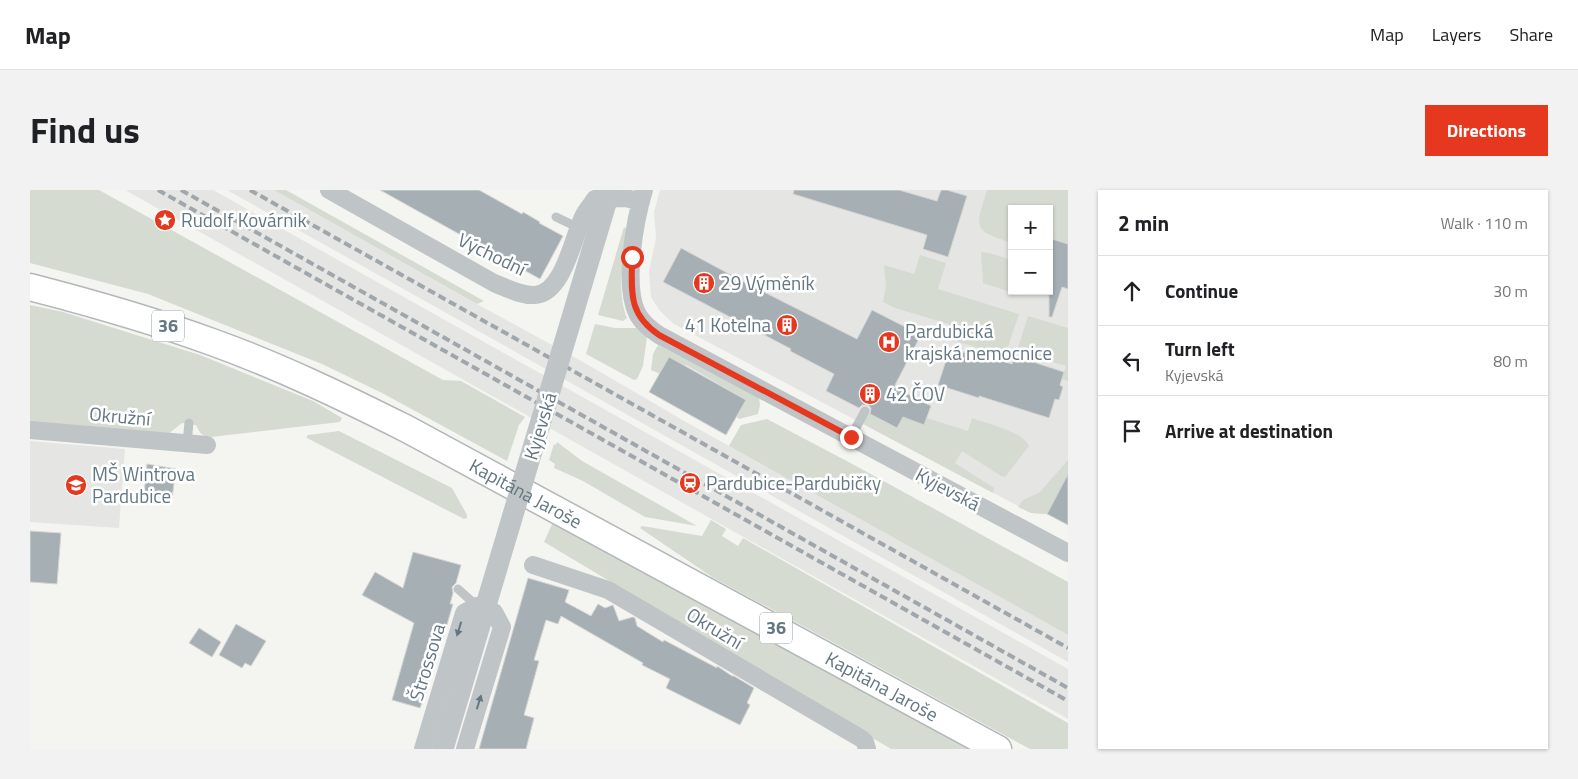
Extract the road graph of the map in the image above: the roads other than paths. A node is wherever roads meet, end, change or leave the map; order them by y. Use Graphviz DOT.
graph roads {
  1 [pos="329,190"];
  2 [pos="603,194"];
  3 [pos="643,196"];
  4 [pos="556,217"];
  5 [pos="579,228"];
  6 [pos="30,287"];
  7 [pos="865,411"];
  8 [pos="189,423"];
  9 [pos="30,430"];
  10 [pos="851,437"];
  11 [pos="187,443"];
  12 [pos="207,445"];
  13 [pos="1068,553"];
  14 [pos="533,565"];
  15 [pos="458,588"];
  16 [pos="477,606"];
  17 [pos="869,748"];
  18 [pos="422,749"];
  19 [pos="443,749"];
  20 [pos="465,749"];
  21 [pos="998,749"];
  1 -- 5 [label="street, Východní"];
  2 -- 3 [label="street"];
  2 -- 5 [label="street, Východní"];
  2 -- 19 [label="street, Kyjevská, bridge"];
  3 -- 10 [label="street, Kyjevská"];
  4 -- 5 [label="lane"];
  6 -- 21 [label="main road, Kapitána Jaroše / 36"];
  7 -- 10 [label="lane"];
  8 -- 11 [label="lane"];
  9 -- 11 [label="street, Okružní"];
  10 -- 13 [label="street, Kyjevská"];
  11 -- 12 [label="street, Okružní"];
  14 -- 17 [label="street, Okružní"];
  15 -- 16 [label="lane"];
  16 -- 18 [label="street, Štrossova, one-way"];
  20 -- 16 [label="street, one-way"];
}
